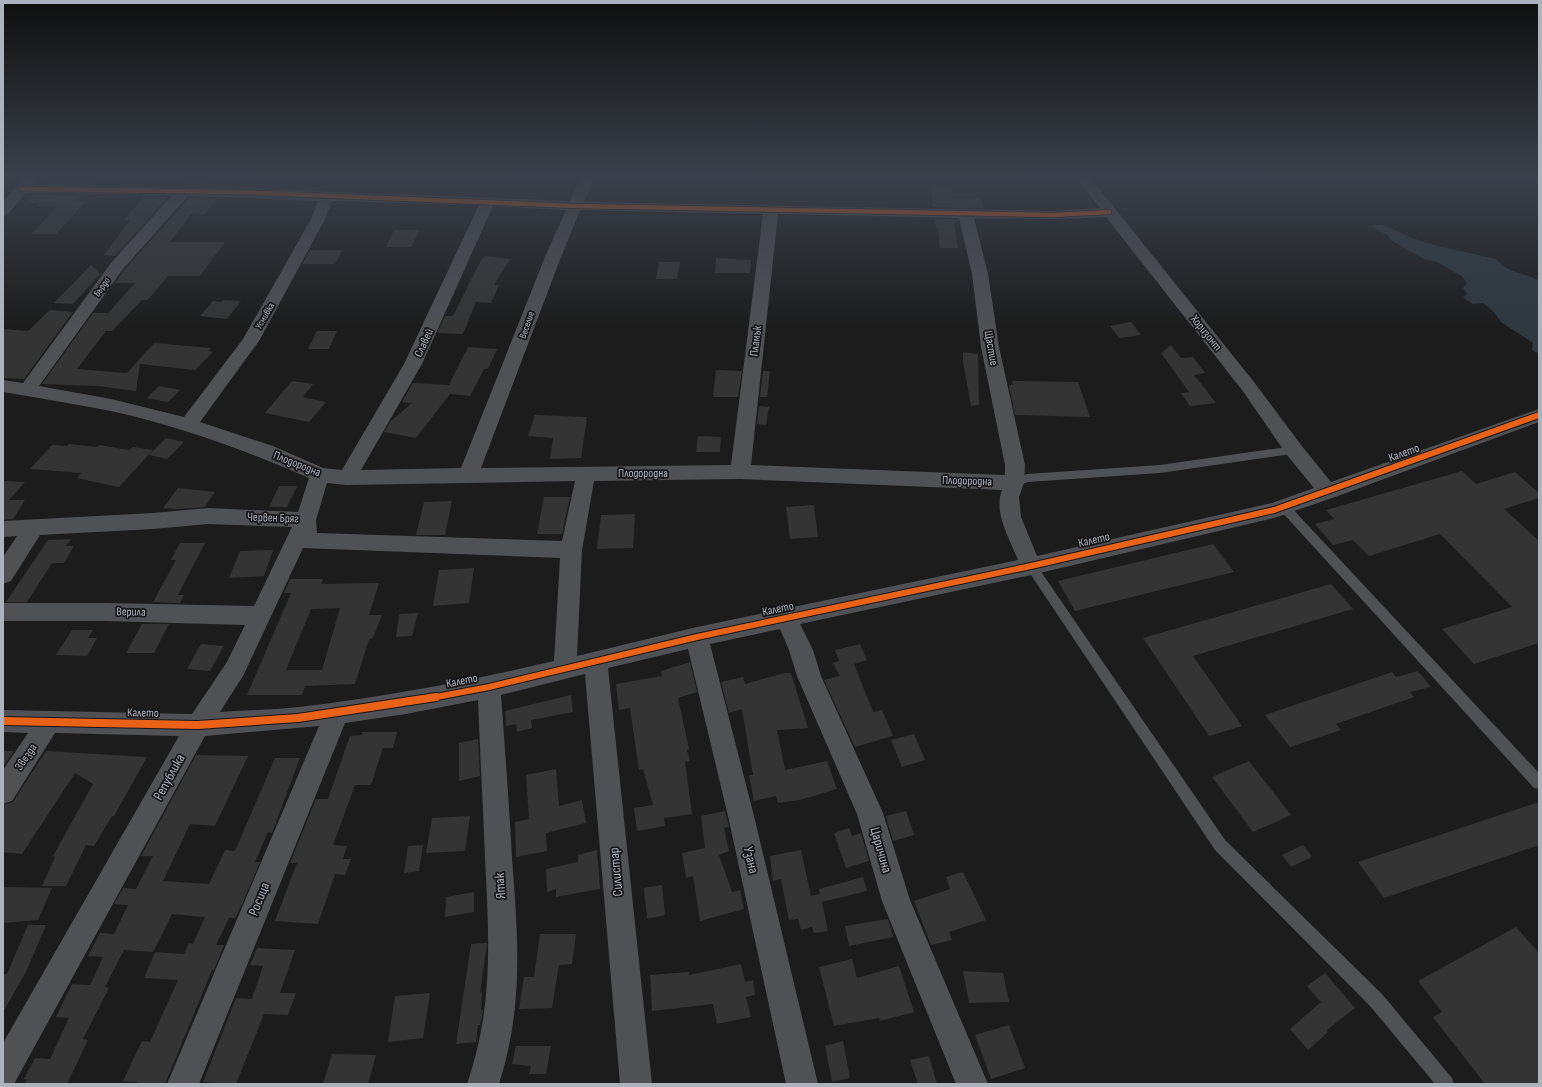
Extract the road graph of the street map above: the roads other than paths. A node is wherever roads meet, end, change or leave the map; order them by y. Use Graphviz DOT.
graph roads {
  1 [pos="153,227"];
  2 [pos="314,227"];
  3 [pos="476,227"];
  4 [pos="567,227"];
  5 [pos="769,227"];
  6 [pos="968,227"];
  7 [pos="1121,227"];
  8 [pos="3,386"];
  9 [pos="28,389"];
  10 [pos="1539,415"];
  11 [pos="188,425"];
  12 [pos="1294,450"];
  13 [pos="740,472"];
  14 [pos="468,474"];
  15 [pos="586,474"];
  16 [pos="320,475"];
  17 [pos="347,478"];
  18 [pos="1014,483"];
  19 [pos="1328,492"];
  20 [pos="1284,507"];
  21 [pos="306,520"];
  22 [pos="3,529"];
  23 [pos="33,529"];
  24 [pos="571,550"];
  25 [pos="1031,566"];
  26 [pos="3,575"];
  27 [pos="3,612"];
  28 [pos="259,616"];
  29 [pos="786,618"];
  30 [pos="697,637"];
  31 [pos="596,661"];
  32 [pos="565,668"];
  33 [pos="489,687"];
  34 [pos="336,714"];
  35 [pos="3,721"];
  36 [pos="49,722"];
  37 [pos="198,725"];
  38 [pos="1539,783"];
  39 [pos="3,792"];
  40 [pos="3,1073"];
  41 [pos="183,1084"];
  42 [pos="483,1084"];
  43 [pos="636,1084"];
  44 [pos="802,1084"];
  45 [pos="972,1084"];
  46 [pos="1446,1084"];
  1 -- 9 [label="street, Бърдо"];
  2 -- 11 [label="street, Усмивка"];
  3 -- 17 [label="street, Славей"];
  4 -- 14 [label="street, Веселие"];
  5 -- 13 [label="street, Пламък"];
  6 -- 18 [label="street, Щастие"];
  7 -- 12 [label="street, Хоризонт"];
  8 -- 9 [label="street, Плодородна"];
  9 -- 11 [label="street, Плодородна"];
  10 -- 19 [label="street, Калето"];
  11 -- 16 [label="street, Плодородна"];
  12 -- 18 [label="lane, Плодородна"];
  12 -- 19 [label="street, Хоризонт"];
  13 -- 15 [label="street, Плодородна"];
  13 -- 18 [label="street, Плодородна"];
  14 -- 15 [label="street, Плодородна"];
  14 -- 17 [label="street, Плодородна"];
  15 -- 24 [label="street"];
  16 -- 17 [label="street, Плодородна"];
  16 -- 21 [label="street, Република"];
  18 -- 25 [label="street, Щастие"];
  19 -- 20 [label="street, Калето"];
  20 -- 25 [label="street, Калето"];
  20 -- 38 [label="lane"];
  21 -- 23 [label="street, Червен Бряг"];
  21 -- 24 [label="street, Червен Бряг"];
  21 -- 28 [label="street, Република"];
  22 -- 23 [label="street, Червен Бряг"];
  23 -- 26 [label="street"];
  24 -- 32 [label="street"];
  25 -- 29 [label="street, Калето"];
  25 -- 46 [label="lane"];
  27 -- 28 [label="street, Верила"];
  28 -- 37 [label="street, Република"];
  29 -- 30 [label="street, Калето"];
  29 -- 45 [label="street, Царичина"];
  30 -- 31 [label="street, Калето"];
  30 -- 44 [label="street, Узана"];
  31 -- 32 [label="street, Калето"];
  31 -- 43 [label="street, Силистар"];
  32 -- 33 [label="street, Калето"];
  33 -- 34 [label="street, Калето"];
  33 -- 42 [label="street, Ятак"];
  34 -- 37 [label="street, Калето"];
  34 -- 41 [label="street, Росица"];
  35 -- 36 [label="street, Калето"];
  36 -- 37 [label="street, Калето"];
  36 -- 39 [label="street, Звезда"];
  37 -- 40 [label="street, Република"];
}
